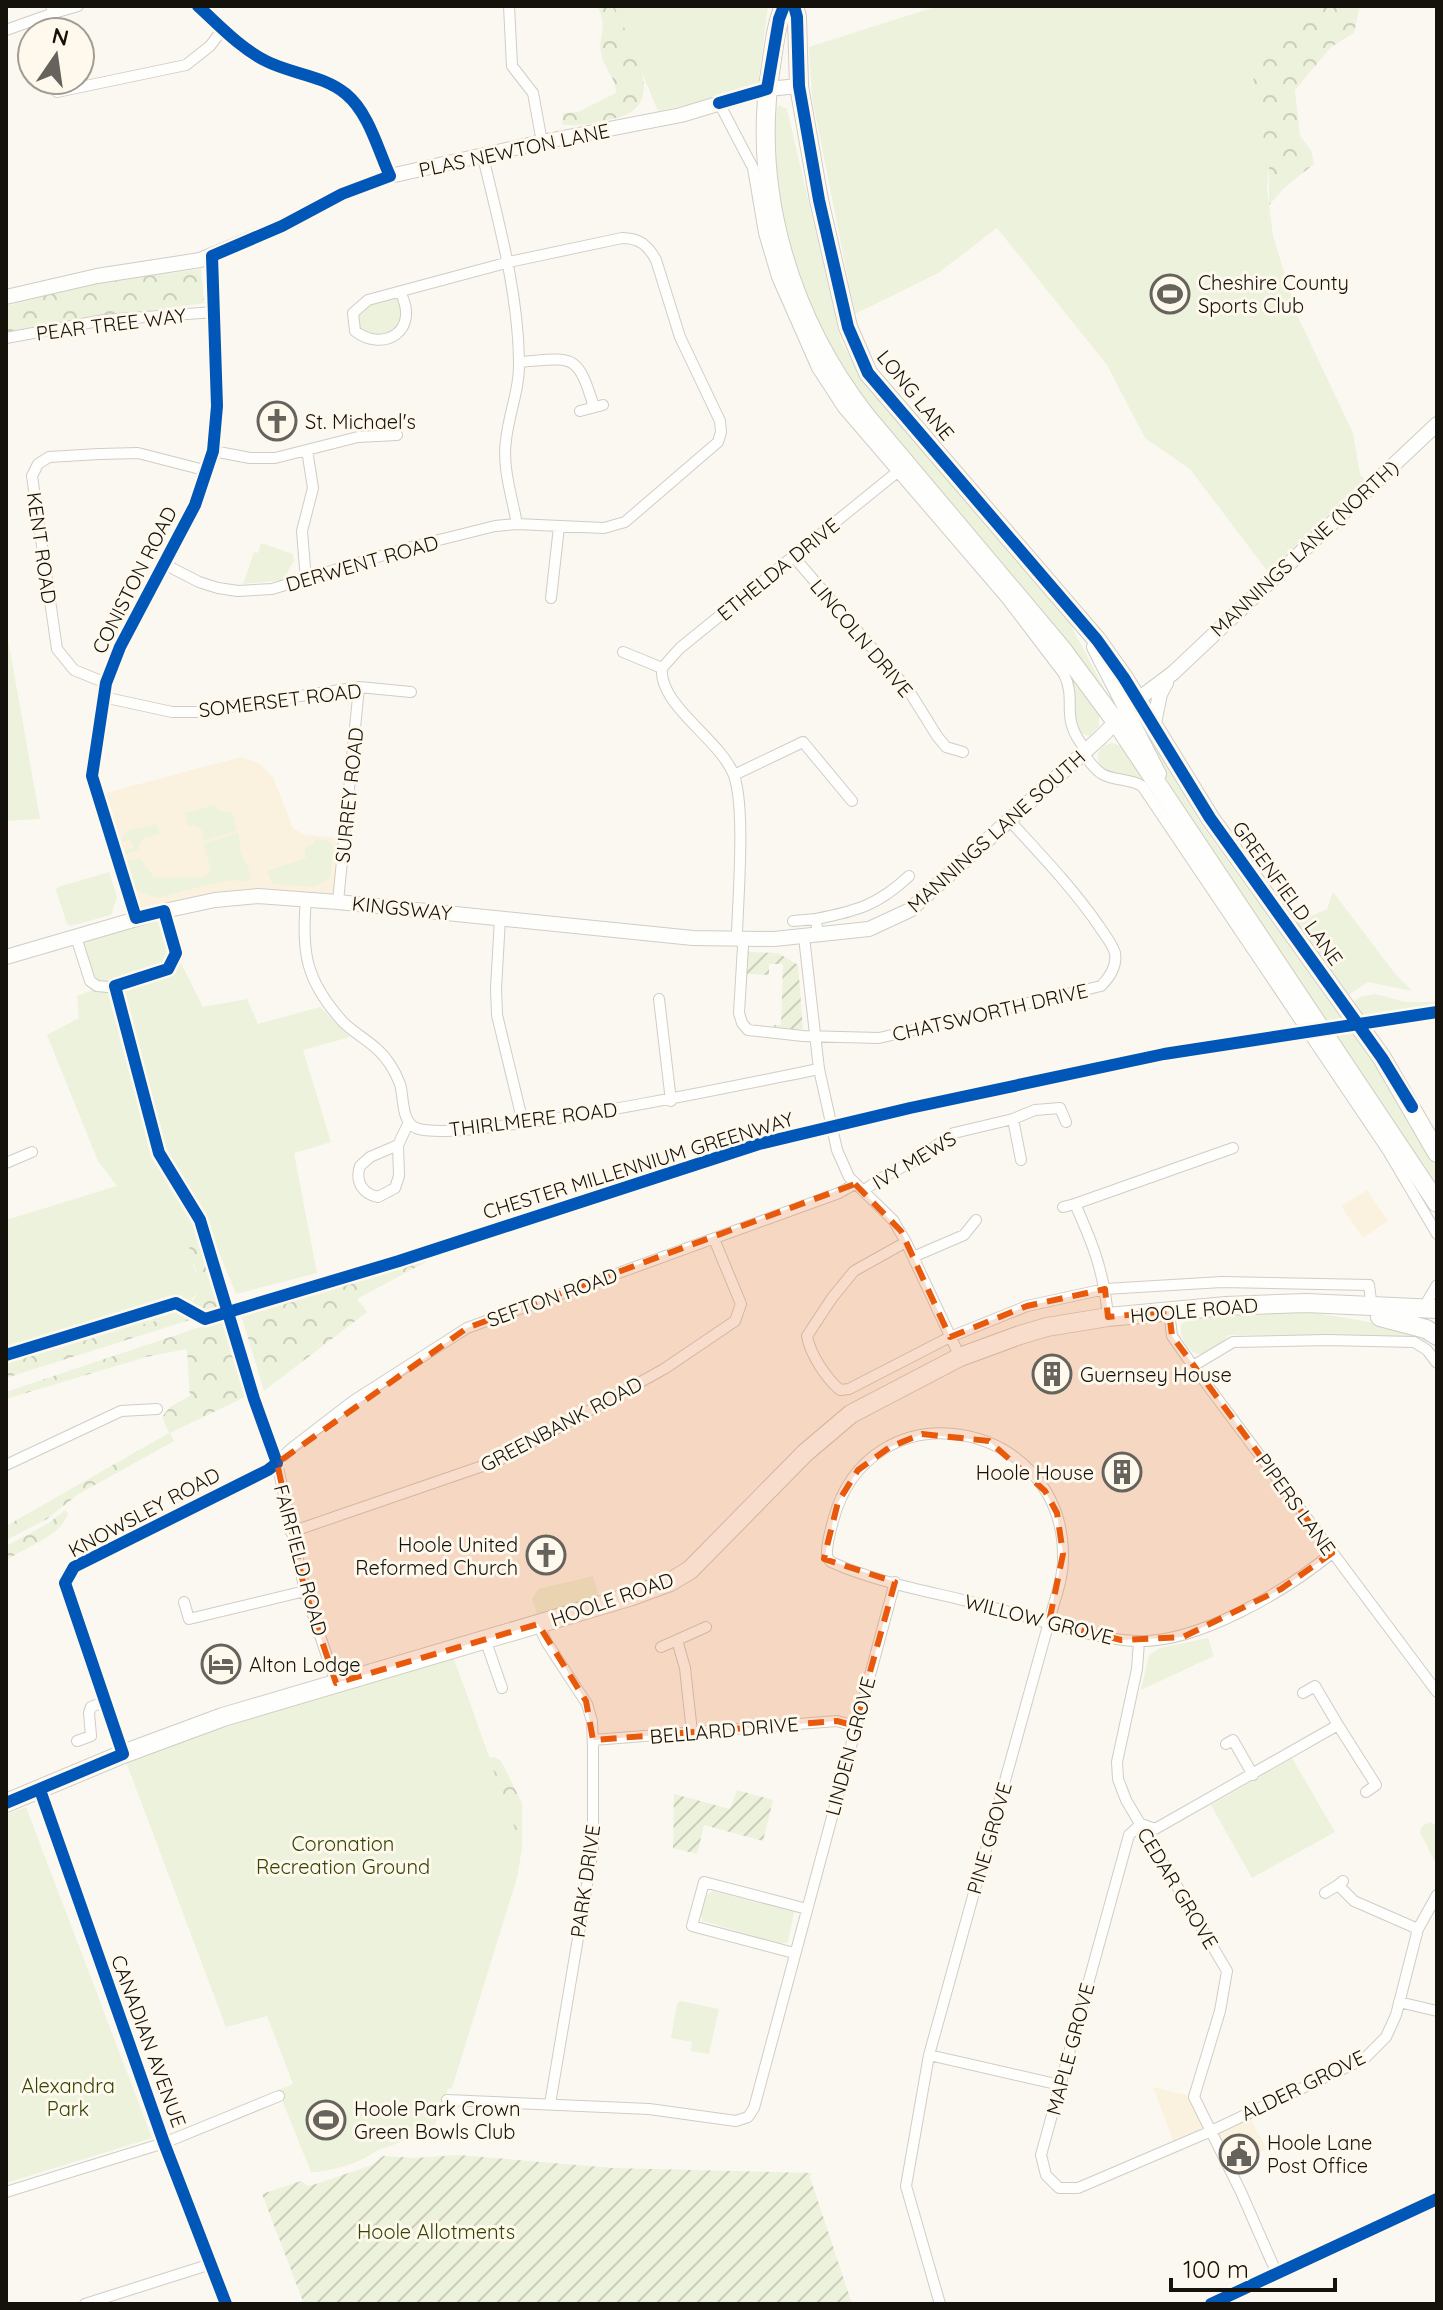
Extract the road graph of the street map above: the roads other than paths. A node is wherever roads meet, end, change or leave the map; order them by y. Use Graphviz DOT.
graph roads {
  1 [pos="78,6"];
  2 [pos="198,6"];
  3 [pos="509,6"];
  4 [pos="784,6"];
  5 [pos="794,6"];
  6 [pos="52,10"];
  7 [pos="223,29"];
  8 [pos="6,30"];
  9 [pos="96,84"];
  10 [pos="799,86"];
  11 [pos="767,89"];
  12 [pos="719,103"];
  13 [pos="542,142"];
  14 [pos="483,157"];
  15 [pos="390,176"];
  16 [pos="212,256"];
  17 [pos="509,262"];
  18 [pos="400,292"];
  19 [pos="6,297"];
  20 [pos="215,312"];
  21 [pos="6,338"];
  22 [pos="519,362"];
  23 [pos="580,411"];
  24 [pos="1437,424"];
  25 [pos="397,435"];
  26 [pos="307,450"];
  27 [pos="213,451"];
  28 [pos="208,471"];
  29 [pos="896,473"];
  30 [pos="517,524"];
  31 [pos="559,527"];
  32 [pos="793,556"];
  33 [pos="164,564"];
  34 [pos="306,580"];
  35 [pos="551,598"];
  36 [pos="623,652"];
  37 [pos="662,668"];
  38 [pos="1173,673"];
  39 [pos="106,683"];
  40 [pos="359,687"];
  41 [pos="411,692"];
  42 [pos="103,697"];
  43 [pos="1126,711"];
  44 [pos="1153,728"];
  45 [pos="963,752"];
  46 [pos="1084,752"];
  47 [pos="734,775"];
  48 [pos="852,801"];
  49 [pos="1009,820"];
  50 [pos="905,884"];
  51 [pos="306,899"];
  52 [pos="338,902"];
  53 [pos="164,911"];
  54 [pos="136,918"];
  55 [pos="500,919"];
  56 [pos="816,919"];
  57 [pos="793,921"];
  58 [pos="76,937"];
  59 [pos="811,937"];
  60 [pos="741,940"];
  61 [pos="6,957"];
  62 [pos="659,999"];
  63 [pos="814,1037"];
  64 [pos="819,1069"];
  65 [pos="671,1101"];
  66 [pos="1013,1119"];
  67 [pos="409,1122"];
  68 [pos="1066,1122"];
  69 [pos="523,1123"];
  70 [pos="398,1145"];
  71 [pos="1233,1148"];
  72 [pos="32,1152"];
  73 [pos="1437,1153"];
  74 [pos="1021,1160"];
  75 [pos="6,1163"];
  76 [pos="859,1188"];
  77 [pos="1437,1203"];
  78 [pos="1075,1204"];
  79 [pos="1063,1207"];
  80 [pos="976,1220"];
  81 [pos="1437,1234"];
  82 [pos="714,1239"];
  83 [pos="906,1242"];
  84 [pos="913,1257"];
  85 [pos="1437,1285"];
  86 [pos="1105,1289"];
  87 [pos="1306,1303"];
  88 [pos="1372,1308"];
  89 [pos="1430,1310"];
  90 [pos="1169,1311"];
  91 [pos="1108,1317"];
  92 [pos="1437,1336"];
  93 [pos="950,1337"];
  94 [pos="960,1357"];
  95 [pos="1437,1363"];
  96 [pos="1193,1366"];
  97 [pos="252,1391"];
  98 [pos="157,1409"];
  99 [pos="277,1463"];
  100 [pos="6,1465"];
  101 [pos="291,1532"];
  102 [pos="1332,1553"];
  103 [pos="827,1557"];
  104 [pos="895,1582"];
  105 [pos="305,1591"];
  106 [pos="184,1602"];
  107 [pos="1049,1622"];
  108 [pos="538,1624"];
  109 [pos="706,1627"];
  110 [pos="485,1639"];
  111 [pos="677,1640"];
  112 [pos="1139,1641"];
  113 [pos="661,1647"];
  114 [pos="336,1683"];
  115 [pos="502,1688"];
  116 [pos="1437,1692"];
  117 [pos="1303,1693"];
  118 [pos="106,1701"];
  119 [pos="1338,1725"];
  120 [pos="855,1726"];
  121 [pos="692,1732"];
  122 [pos="593,1740"];
  123 [pos="77,1741"];
  124 [pos="1226,1744"];
  125 [pos="123,1754"];
  126 [pos="1253,1775"];
  127 [pos="40,1790"];
  128 [pos="1366,1792"];
  129 [pos="6,1803"];
  130 [pos="1141,1824"];
  131 [pos="1325,1893"];
  132 [pos="1437,1895"];
  133 [pos="807,1909"];
  134 [pos="1418,1929"];
  135 [pos="794,1953"];
  136 [pos="1399,2002"];
  137 [pos="1437,2011"];
  138 [pos="929,2055"];
  139 [pos="1060,2085"];
  140 [pos="279,2096"];
  141 [pos="447,2100"];
  142 [pos="550,2104"];
  143 [pos="1209,2132"];
  144 [pos="164,2143"];
  145 [pos="6,2192"];
  146 [pos="1437,2199"];
  147 [pos="211,2264"];
  148 [pos="1277,2274"];
  149 [pos="1236,2299"];
  150 [pos="85,2304"];
  151 [pos="226,2304"];
  152 [pos="940,2304"];
  153 [pos="1211,2304"];
  1 -- 6 [label="street"];
  2 -- 7 [label="street"];
  3 -- 13 [label="street"];
  4 -- 11 [label="highway"];
  5 -- 10 [label="highway, LONG LANE"];
  6 -- 8 [label="street"];
  7 -- 9 [label="street"];
  7 -- 15 [label="street"];
  10 -- 11 [label="street, PLAS NEWTON LANE"];
  10 -- 43 [label="highway, LONG LANE"];
  11 -- 12 [label="street, PLAS NEWTON LANE"];
  11 -- 43 [label="highway"];
  12 -- 13 [label="street, PLAS NEWTON LANE"];
  12 -- 29 [label="street"];
  13 -- 14 [label="street, PLAS NEWTON LANE"];
  14 -- 15 [label="street, PLAS NEWTON LANE"];
  14 -- 17 [label="street"];
  15 -- 16 [label="street, PLAS NEWTON LANE"];
  16 -- 19 [label="street, PLAS NEWTON LANE"];
  16 -- 20 [label="street, CONISTON ROAD"];
  17 -- 18 [label="street, DERWENT ROAD"];
  17 -- 22 [label="street"];
  17 -- 31 [label="street, DERWENT ROAD"];
  18 -- 18 [label="street"];
  20 -- 21 [label="street, PEAR TREE WAY"];
  20 -- 27 [label="street, CONISTON ROAD"];
  22 -- 23 [label="street"];
  22 -- 30 [label="street"];
  24 -- 38 [label="street, MANNINGS LANE (NORTH)"];
  25 -- 26 [label="street"];
  26 -- 27 [label="street"];
  26 -- 34 [label="street"];
  27 -- 28 [label="street, CONISTON ROAD"];
  28 -- 33 [label="street, CONISTON ROAD"];
  28 -- 39 [label="street, KENT ROAD"];
  29 -- 32 [label="street, ETHELDA DRIVE"];
  29 -- 46 [label="street"];
  30 -- 31 [label="street, DERWENT ROAD"];
  30 -- 34 [label="street, DERWENT ROAD"];
  31 -- 35 [label="street"];
  32 -- 37 [label="street, ETHELDA DRIVE"];
  32 -- 45 [label="street, LINCOLN DRIVE"];
  33 -- 34 [label="street, DERWENT ROAD"];
  33 -- 39 [label="street, CONISTON ROAD"];
  36 -- 37 [label="street"];
  37 -- 47 [label="street"];
  38 -- 43 [label="street, MANNINGS LANE (NORTH)"];
  38 -- 44 [label="street, MANNINGS LANE (NORTH)"];
  39 -- 42 [label="street, CONISTON ROAD"];
  40 -- 41 [label="street, SOMERSET ROAD"];
  40 -- 42 [label="street, SOMERSET ROAD"];
  40 -- 52 [label="street, SURREY ROAD"];
  42 -- 54 [label="street, CONISTON ROAD"];
  43 -- 44 [label="highway, GREENFIELD LANE"];
  43 -- 46 [label="street, MANNINGS LANE SOUTH"];
  43 -- 77 [label="highway"];
  44 -- 73 [label="highway, GREENFIELD LANE"];
  46 -- 49 [label="street, MANNINGS LANE SOUTH"];
  46 -- 81 [label="street"];
  47 -- 48 [label="street"];
  47 -- 60 [label="street"];
  49 -- 59 [label="street, MANNINGS LANE SOUTH"];
  49 -- 63 [label="street, CHATSWORTH DRIVE"];
  50 -- 56 [label="street"];
  51 -- 52 [label="street, KINGSWAY"];
  51 -- 53 [label="street, KINGSWAY"];
  51 -- 67 [label="street"];
  52 -- 55 [label="street, KINGSWAY"];
  53 -- 54 [label="street, KINGSWAY"];
  53 -- 58 [label="street"];
  54 -- 58 [label="street, KINGSWAY"];
  55 -- 60 [label="street, KINGSWAY"];
  55 -- 69 [label="street"];
  56 -- 57 [label="street"];
  56 -- 59 [label="street"];
  58 -- 61 [label="street, KINGSWAY"];
  59 -- 60 [label="street, KINGSWAY"];
  59 -- 63 [label="street"];
  60 -- 63 [label="street"];
  62 -- 65 [label="street"];
  63 -- 64 [label="street"];
  64 -- 65 [label="street, THIRLMERE ROAD"];
  64 -- 76 [label="street"];
  65 -- 69 [label="street, THIRLMERE ROAD"];
  66 -- 68 [label="street, IVY MEWS"];
  66 -- 74 [label="street"];
  66 -- 76 [label="street, IVY MEWS"];
  67 -- 69 [label="street, THIRLMERE ROAD"];
  67 -- 70 [label="street"];
  70 -- 70 [label="street"];
  71 -- 78 [label="street"];
  72 -- 75 [label="street"];
  76 -- 82 [label="street, SEFTON ROAD"];
  76 -- 83 [label="street"];
  78 -- 79 [label="street"];
  78 -- 86 [label="street"];
  80 -- 84 [label="street"];
  82 -- 99 [label="street, SEFTON ROAD"];
  82 -- 101 [label="street, GREENBANK ROAD"];
  83 -- 84 [label="street"];
  83 -- 93 [label="street, HOOLE ROAD"];
  84 -- 93 [label="street"];
  85 -- 89 [label="street"];
  86 -- 88 [label="street, HOOLE ROAD"];
  86 -- 91 [label="street"];
  86 -- 93 [label="street, HOOLE ROAD"];
  87 -- 88 [label="highway, HOOLE ROAD"];
  87 -- 90 [label="highway, HOOLE ROAD"];
  87 -- 92 [label="highway, HOOLE ROAD"];
  88 -- 89 [label="highway, HOOLE ROAD"];
  90 -- 91 [label="highway, HOOLE ROAD"];
  90 -- 96 [label="street, PIPERS LANE"];
  91 -- 94 [label="highway, HOOLE ROAD"];
  93 -- 94 [label="street"];
  94 -- 108 [label="highway, HOOLE ROAD"];
  95 -- 96 [label="street"];
  96 -- 102 [label="street, PIPERS LANE"];
  97 -- 99 [label="street, FAIRFIELD ROAD"];
  98 -- 100 [label="street"];
  99 -- 101 [label="street, FAIRFIELD ROAD"];
  99 -- 118 [label="street, KNOWSLEY ROAD"];
  101 -- 105 [label="street, FAIRFIELD ROAD"];
  102 -- 112 [label="street, WILLOW GROVE"];
  102 -- 116 [label="street, PIPERS LANE"];
  103 -- 104 [label="street, WILLOW GROVE"];
  103 -- 107 [label="street, PINE GROVE"];
  104 -- 107 [label="street, WILLOW GROVE"];
  104 -- 120 [label="street, LINDEN GROVE"];
  105 -- 106 [label="street"];
  105 -- 114 [label="street, FAIRFIELD ROAD"];
  107 -- 112 [label="street, WILLOW GROVE"];
  107 -- 138 [label="street, PINE GROVE"];
  108 -- 110 [label="highway, HOOLE ROAD"];
  108 -- 122 [label="street, PARK DRIVE"];
  109 -- 111 [label="street"];
  110 -- 114 [label="highway, HOOLE ROAD"];
  110 -- 115 [label="street"];
  111 -- 113 [label="street"];
  111 -- 121 [label="street"];
  112 -- 130 [label="street, CEDAR GROVE"];
  114 -- 125 [label="highway, HOOLE ROAD"];
  117 -- 119 [label="street"];
  118 -- 123 [label="street"];
  118 -- 125 [label="street, KNOWSLEY ROAD"];
  119 -- 126 [label="street"];
  119 -- 128 [label="street"];
  120 -- 121 [label="street, BELLARD DRIVE"];
  120 -- 133 [label="street, LINDEN GROVE"];
  121 -- 122 [label="street, BELLARD DRIVE"];
  122 -- 142 [label="street, PARK DRIVE"];
  124 -- 126 [label="street"];
  125 -- 127 [label="highway, HOOLE ROAD"];
  126 -- 130 [label="street"];
  127 -- 129 [label="highway, HOOLE ROAD"];
  127 -- 144 [label="street, CANADIAN AVENUE"];
  130 -- 139 [label="street, MAPLE GROVE"];
  130 -- 143 [label="street, CEDAR GROVE"];
  131 -- 134 [label="street"];
  132 -- 134 [label="street, ALDER GROVE"];
  133 -- 135 [label="street, LINDEN GROVE"];
  133 -- 135 [label="street"];
  134 -- 136 [label="street, ALDER GROVE"];
  135 -- 142 [label="street, LINDEN GROVE"];
  136 -- 137 [label="street"];
  136 -- 143 [label="street, ALDER GROVE"];
  138 -- 139 [label="street"];
  138 -- 152 [label="street, PINE GROVE"];
  139 -- 143 [label="street, MAPLE GROVE"];
  140 -- 144 [label="street"];
  141 -- 142 [label="street"];
  143 -- 148 [label="street, CEDAR GROVE"];
  144 -- 145 [label="street"];
  144 -- 147 [label="street, CANADIAN AVENUE"];
  146 -- 148 [label="street"];
  147 -- 150 [label="street"];
  147 -- 151 [label="street, CANADIAN AVENUE"];
  148 -- 149 [label="street"];
  149 -- 153 [label="street"];
}
